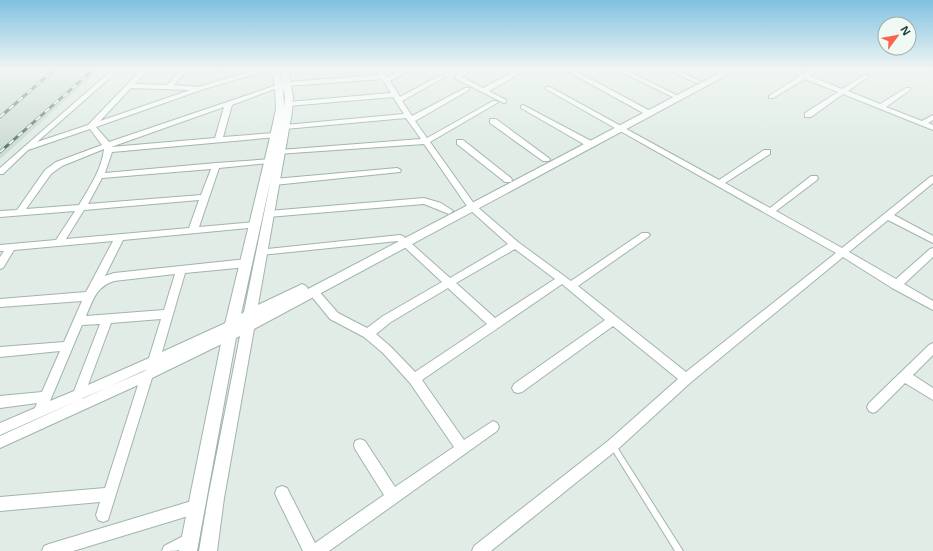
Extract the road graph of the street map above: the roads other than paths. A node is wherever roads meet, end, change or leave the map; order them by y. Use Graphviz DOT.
graph roads {
  1 [pos="87,95"];
  2 [pos="122,95"];
  3 [pos="182,95"];
  4 [pos="254,95"];
  5 [pos="282,95"];
  6 [pos="286,95"];
  7 [pos="402,95"];
  8 [pos="456,95"];
  9 [pos="491,95"];
  10 [pos="560,95"];
  11 [pos="616,95"];
  12 [pos="670,95"];
  13 [pos="679,95"];
  14 [pos="680,95"];
  15 [pos="775,95"];
  16 [pos="839,95"];
  17 [pos="850,95"];
  18 [pos="899,95"];
  19 [pos="397,97"];
  20 [pos="675,97"];
  21 [pos="771,97"];
  22 [pos="504,101"];
  23 [pos="495,102"];
  24 [pos="229,103"];
  25 [pos="288,104"];
  26 [pos="523,107"];
  27 [pos="881,107"];
  28 [pos="647,111"];
  29 [pos="808,115"];
  30 [pos="933,117"];
  31 [pos="410,118"];
  32 [pos="493,122"];
  33 [pos="922,124"];
  34 [pos="91,126"];
  35 [pos="285,127"];
  36 [pos="618,127"];
  37 [pos="933,128"];
  38 [pos="274,135"];
  39 [pos="218,140"];
  40 [pos="427,141"];
  41 [pos="460,142"];
  42 [pos="586,143"];
  43 [pos="107,148"];
  44 [pos="25,149"];
  45 [pos="280,152"];
  46 [pos="767,152"];
  47 [pos="546,159"];
  48 [pos="269,161"];
  49 [pos="216,166"];
  50 [pos="397,170"];
  51 [pos="0,172"];
  52 [pos="100,176"];
  53 [pos="814,178"];
  54 [pos="933,179"];
  55 [pos="508,180"];
  56 [pos="274,182"];
  57 [pos="718,183"];
  58 [pos="204,197"];
  59 [pos="470,204"];
  60 [pos="81,207"];
  61 [pos="449,211"];
  62 [pos="770,212"];
  63 [pos="18,213"];
  64 [pos="0,214"];
  65 [pos="268,214"];
  66 [pos="888,216"];
  67 [pos="255,225"];
  68 [pos="193,230"];
  69 [pos="645,235"];
  70 [pos="120,237"];
  71 [pos="933,240"];
  72 [pos="403,241"];
  73 [pos="60,243"];
  74 [pos="515,244"];
  75 [pos="12,247"];
  76 [pos="0,248"];
  77 [pos="262,252"];
  78 [pos="842,252"];
  79 [pos="933,252"];
  80 [pos="247,263"];
  81 [pos="0,264"];
  82 [pos="181,270"];
  83 [pos="562,279"];
  84 [pos="449,283"];
  85 [pos="896,284"];
  86 [pos="571,286"];
  87 [pos="313,292"];
  88 [pos="91,293"];
  89 [pos="0,303"];
  90 [pos="933,306"];
  91 [pos="167,314"];
  92 [pos="107,319"];
  93 [pos="249,320"];
  94 [pos="613,320"];
  95 [pos="79,322"];
  96 [pos="494,324"];
  97 [pos="231,329"];
  98 [pos="368,334"];
  99 [pos="67,346"];
  100 [pos="933,348"];
  101 [pos="0,352"];
  102 [pos="154,360"];
  103 [pos="147,375"];
  104 [pos="905,376"];
  105 [pos="414,379"];
  106 [pos="686,379"];
  107 [pos="518,388"];
  108 [pos="78,395"];
  109 [pos="933,395"];
  110 [pos="45,398"];
  111 [pos="0,402"];
  112 [pos="872,407"];
  113 [pos="39,412"];
  114 [pos="493,427"];
  115 [pos="0,429"];
  116 [pos="0,442"];
  117 [pos="360,445"];
  118 [pos="613,445"];
  119 [pos="462,448"];
  120 [pos="282,493"];
  121 [pos="110,494"];
  122 [pos="393,496"];
  123 [pos="0,504"];
  124 [pos="195,508"];
  125 [pos="104,515"];
  126 [pos="188,545"];
  127 [pos="49,551"];
  128 [pos="169,551"];
  129 [pos="208,551"];
  130 [pos="312,551"];
  131 [pos="316,551"];
  132 [pos="479,551"];
  133 [pos="679,551"];
  1 -- 44 [label="street"];
  2 -- 34 [label="street"];
  3 -- 34 [label="street"];
  4 -- 24 [label="street"];
  5 -- 38 [label="street"];
  6 -- 25 [label="street"];
  7 -- 19 [label="street"];
  8 -- 31 [label="street"];
  9 -- 22 [label="street"];
  10 -- 36 [label="street"];
  11 -- 28 [label="street"];
  12 -- 20 [label="street"];
  13 -- 20 [label="street"];
  14 -- 20 [label="street"];
  15 -- 21 [label="street"];
  16 -- 29 [label="street"];
  17 -- 27 [label="street"];
  18 -- 27 [label="street"];
  19 -- 25 [label="street"];
  19 -- 31 [label="street"];
  20 -- 28 [label="street"];
  23 -- 40 [label="street"];
  24 -- 39 [label="street"];
  24 -- 43 [label="street"];
  25 -- 35 [label="street"];
  26 -- 42 [label="street"];
  27 -- 33 [label="street"];
  28 -- 36 [label="street"];
  30 -- 33 [label="street"];
  31 -- 35 [label="street"];
  31 -- 40 [label="street"];
  32 -- 47 [label="street"];
  33 -- 37 [label="street"];
  34 -- 43 [label="street"];
  34 -- 44 [label="street"];
  35 -- 45 [label="street"];
  36 -- 42 [label="street"];
  36 -- 57 [label="street"];
  38 -- 39 [label="street"];
  38 -- 48 [label="street"];
  39 -- 43 [label="street"];
  40 -- 45 [label="street"];
  40 -- 59 [label="street"];
  41 -- 55 [label="street"];
  42 -- 47 [label="street"];
  42 -- 59 [label="street"];
  43 -- 52 [label="street"];
  43 -- 63 [label="street"];
  44 -- 51 [label="street"];
  45 -- 56 [label="street"];
  46 -- 57 [label="street"];
  47 -- 55 [label="street"];
  48 -- 49 [label="street"];
  48 -- 67 [label="street"];
  49 -- 52 [label="street"];
  49 -- 58 [label="street"];
  50 -- 56 [label="street"];
  52 -- 60 [label="street"];
  53 -- 62 [label="street"];
  54 -- 66 [label="street"];
  55 -- 59 [label="street"];
  56 -- 65 [label="street"];
  57 -- 62 [label="street"];
  58 -- 60 [label="street"];
  58 -- 68 [label="street"];
  59 -- 61 [label="street"];
  59 -- 72 [label="street"];
  59 -- 74 [label="street"];
  60 -- 63 [label="street"];
  60 -- 73 [label="street"];
  61 -- 65 [label="street"];
  61 -- 72 [label="street"];
  62 -- 78 [label="street"];
  63 -- 64 [label="street"];
  65 -- 77 [label="street"];
  66 -- 71 [label="street"];
  66 -- 78 [label="street"];
  67 -- 68 [label="street"];
  67 -- 80 [label="street"];
  68 -- 70 [label="street"];
  69 -- 86 [label="street"];
  70 -- 73 [label="street"];
  70 -- 88 [label="street"];
  72 -- 77 [label="street"];
  72 -- 84 [label="street"];
  72 -- 87 [label="street"];
  72 -- 93 [label="street"];
  73 -- 75 [label="street"];
  74 -- 83 [label="street"];
  74 -- 84 [label="street"];
  75 -- 76 [label="street"];
  75 -- 81 [label="street"];
  77 -- 93 [label="street"];
  78 -- 85 [label="street"];
  78 -- 106 [label="street"];
  79 -- 85 [label="street"];
  80 -- 82 [label="street"];
  80 -- 97 [label="street"];
  82 -- 88 [label="street"];
  82 -- 91 [label="street"];
  83 -- 86 [label="street"];
  83 -- 96 [label="street"];
  84 -- 96 [label="street"];
  84 -- 98 [label="street"];
  85 -- 90 [label="street"];
  86 -- 94 [label="street"];
  87 -- 93 [label="street"];
  87 -- 98 [label="street"];
  88 -- 89 [label="street"];
  88 -- 95 [label="street"];
  91 -- 92 [label="street"];
  91 -- 102 [label="street"];
  92 -- 95 [label="street"];
  92 -- 108 [label="street"];
  93 -- 97 [label="street"];
  93 -- 129 [label="street"];
  94 -- 106 [label="street"];
  94 -- 107 [label="street"];
  95 -- 99 [label="street"];
  96 -- 105 [label="street"];
  97 -- 102 [label="street"];
  97 -- 103 [label="street"];
  97 -- 124 [label="street"];
  98 -- 105 [label="street"];
  99 -- 101 [label="street"];
  99 -- 110 [label="street"];
  100 -- 104 [label="street"];
  102 -- 108 [label="street"];
  103 -- 116 [label="street"];
  103 -- 121 [label="street"];
  104 -- 109 [label="street"];
  104 -- 112 [label="street"];
  105 -- 119 [label="street"];
  106 -- 118 [label="street"];
  108 -- 113 [label="street"];
  110 -- 111 [label="street"];
  110 -- 113 [label="street"];
  113 -- 115 [label="street"];
  114 -- 119 [label="street"];
  117 -- 122 [label="street"];
  118 -- 132 [label="street"];
  118 -- 133 [label="lane"];
  119 -- 122 [label="street"];
  120 -- 130 [label="street"];
  121 -- 123 [label="street"];
  121 -- 125 [label="street"];
  122 -- 131 [label="street"];
  124 -- 126 [label="street"];
  124 -- 127 [label="street"];
  126 -- 128 [label="street"];
}
